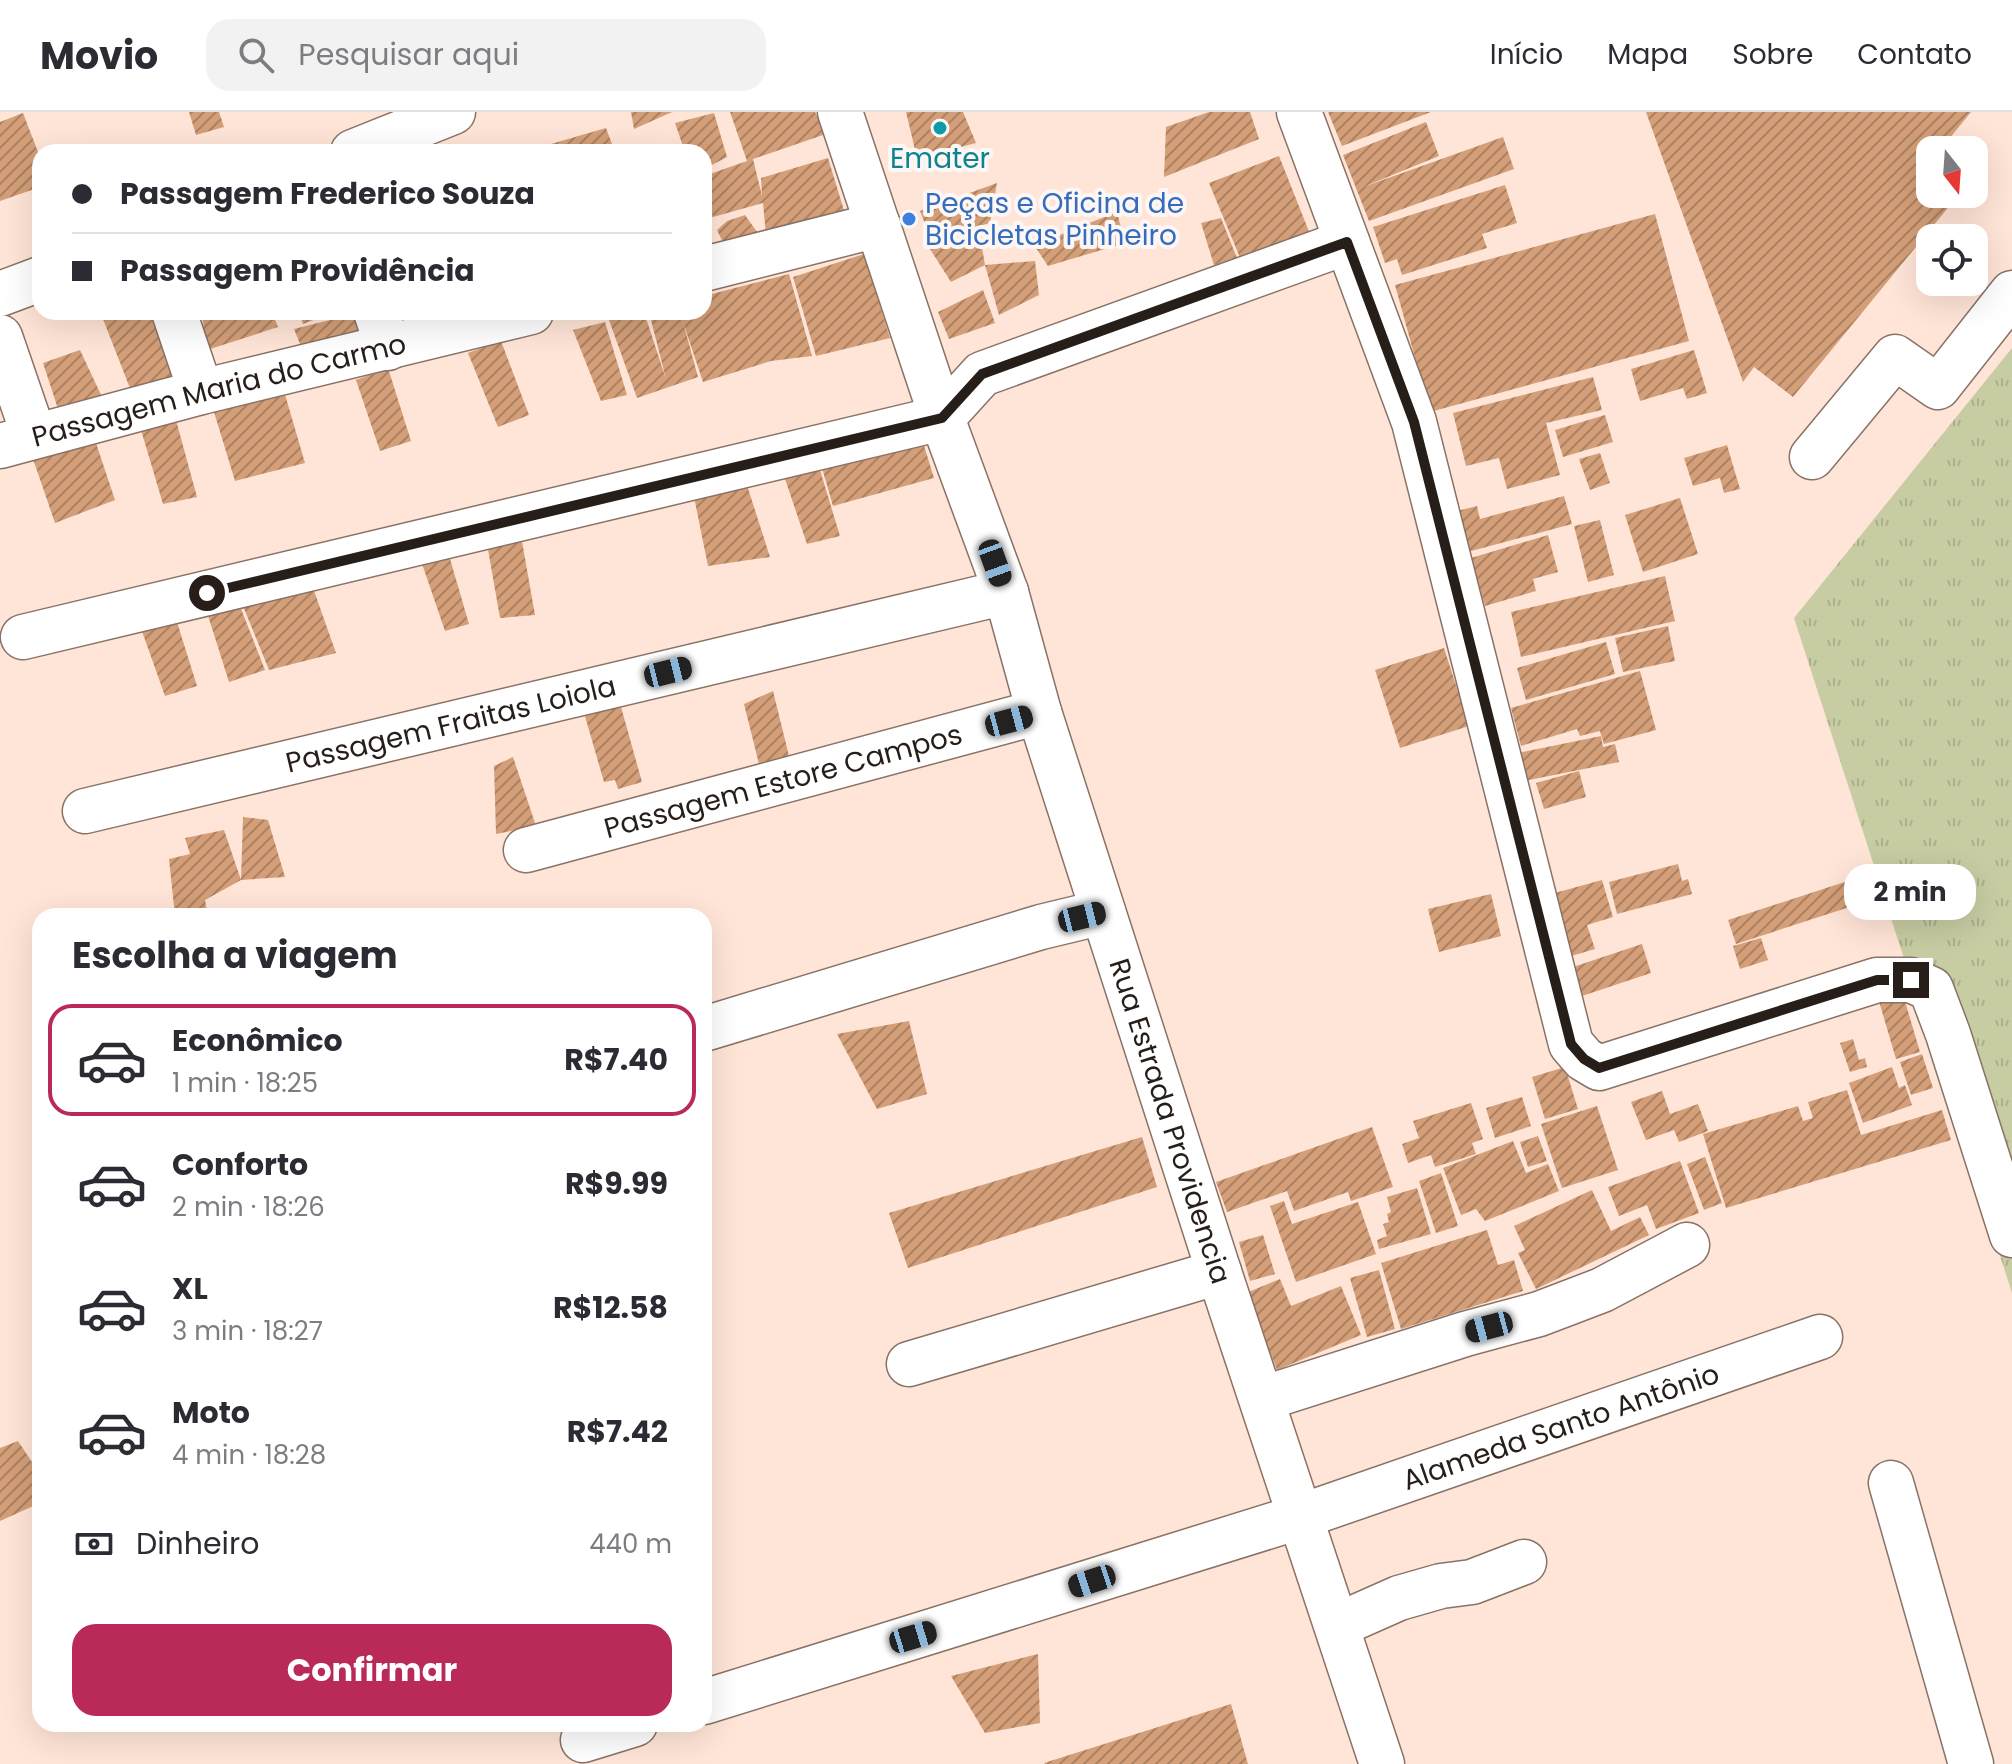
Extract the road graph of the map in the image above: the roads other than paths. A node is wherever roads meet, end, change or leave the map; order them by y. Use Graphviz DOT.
graph roads {
  1 [pos="453,112"];
  2 [pos="840,112"];
  3 [pos="1299,112"];
  4 [pos="373,144"];
  5 [pos="878,225"];
  6 [pos="1347,242"];
  7 [pos="712,267"];
  8 [pos="32,282"];
  9 [pos="2012,293"];
  10 [pos="0,294"];
  11 [pos="177,320"];
  12 [pos="465,320"];
  13 [pos="382,330"];
  14 [pos="0,337"];
  15 [pos="201,392"];
  16 [pos="942,418"];
  17 [pos="17,441"];
  18 [pos="1812,457"];
  19 [pos="1006,592"];
  20 [pos="23,637"];
  21 [pos="1039,712"];
  22 [pos="85,811"];
  23 [pos="526,850"];
  24 [pos="1103,912"];
  25 [pos="712,1027"];
  26 [pos="2012,1235"];
  27 [pos="1687,1245"];
  28 [pos="1219,1272"];
  29 [pos="1820,1337"];
  30 [pos="909,1364"];
  31 [pos="1262,1399"];
  32 [pos="1891,1483"];
  33 [pos="1302,1516"];
  34 [pos="1524,1562"];
  35 [pos="1338,1625"];
  36 [pos="712,1700"];
  37 [pos="609,1732"];
  38 [pos="583,1740"];
  39 [pos="1382,1764"];
  40 [pos="1971,1764"];
  1 -- 4 [label="street"];
  2 -- 5 [label="street, Rua Estrada Providencia"];
  3 -- 6 [label="street"];
  5 -- 7 [label="street"];
  5 -- 16 [label="street, Rua Estrada Providencia"];
  6 -- 16 [label="street"];
  6 -- 26 [label="street"];
  8 -- 10 [label="street"];
  9 -- 18 [label="street"];
  11 -- 15 [label="street"];
  12 -- 13 [label="street, Passagem Maria do Carmo"];
  13 -- 15 [label="street, Passagem Maria do Carmo"];
  14 -- 17 [label="street"];
  15 -- 17 [label="street, Passagem Maria do Carmo"];
  16 -- 19 [label="street, Rua Estrada Providencia"];
  16 -- 20 [label="street"];
  19 -- 21 [label="street, Rua Estrada Providencia"];
  19 -- 22 [label="street, Passagem Fraitas Loiola"];
  21 -- 23 [label="street, Passagem Estore Campos"];
  21 -- 24 [label="street, Rua Estrada Providencia"];
  24 -- 25 [label="street"];
  24 -- 28 [label="street, Rua Estrada Providencia"];
  27 -- 31 [label="street"];
  28 -- 30 [label="street"];
  28 -- 31 [label="street, Rua Estrada Providencia"];
  29 -- 33 [label="street, Alameda Santo Antônio"];
  31 -- 33 [label="street, Rua Estrada Providencia"];
  32 -- 40 [label="street"];
  33 -- 35 [label="street, Rua Estrada Providencia"];
  33 -- 36 [label="street, Alameda Santo Antônio"];
  34 -- 35 [label="street"];
  35 -- 39 [label="street, Rua Estrada Providencia"];
  37 -- 38 [label="street"];
}
